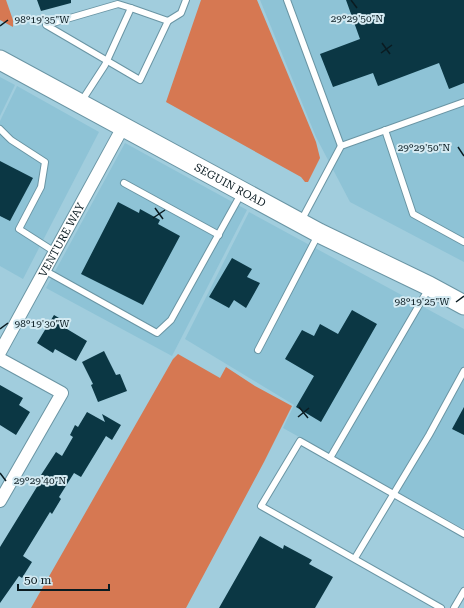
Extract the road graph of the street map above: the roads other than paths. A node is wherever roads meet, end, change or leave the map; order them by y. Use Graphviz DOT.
graph roads {
  1 [pos="186,0"];
  2 [pos="287,0"];
  3 [pos="131,8"];
  4 [pos="168,21"];
  5 [pos="0,60"];
  6 [pos="107,61"];
  7 [pos="464,102"];
  8 [pos="80,103"];
  9 [pos="123,127"];
  10 [pos="0,129"];
  11 [pos="385,130"];
  12 [pos="341,146"];
  13 [pos="124,183"];
  14 [pos="243,192"];
  15 [pos="300,223"];
  16 [pos="319,233"];
  17 [pos="219,235"];
  18 [pos="464,242"];
  19 [pos="55,252"];
  20 [pos="44,270"];
  21 [pos="430,286"];
  22 [pos="464,305"];
  23 [pos="258,350"];
  24 [pos="0,352"];
  25 [pos="0,359"];
  26 [pos="464,371"];
  27 [pos="330,458"];
  28 [pos="394,494"];
  29 [pos="0,501"];
  30 [pos="464,534"];
  31 [pos="355,558"];
  32 [pos="464,590"];
  33 [pos="441,608"];
  34 [pos="454,608"];
  1 -- 4 [label="lane"];
  2 -- 12 [label="lane"];
  3 -- 4 [label="lane"];
  3 -- 6 [label="lane"];
  3 -- 6 [label="lane"];
  4 -- 6 [label="lane"];
  5 -- 8 [label="main road, SEGUIN ROAD"];
  6 -- 8 [label="lane"];
  7 -- 11 [label="lane"];
  8 -- 9 [label="main road, SEGUIN ROAD"];
  9 -- 14 [label="main road, SEGUIN ROAD"];
  9 -- 19 [label="street, VENTURE WAY"];
  10 -- 19 [label="lane"];
  11 -- 12 [label="lane"];
  11 -- 18 [label="lane"];
  12 -- 15 [label="lane"];
  13 -- 17 [label="lane"];
  14 -- 15 [label="main road, SEGUIN ROAD"];
  14 -- 17 [label="lane"];
  15 -- 16 [label="main road, SEGUIN ROAD"];
  16 -- 21 [label="main road, SEGUIN ROAD"];
  16 -- 23 [label="lane"];
  17 -- 20 [label="lane"];
  19 -- 20 [label="street, VENTURE WAY"];
  20 -- 24 [label="street, VENTURE WAY"];
  21 -- 22 [label="main road, SEGUIN ROAD"];
  21 -- 27 [label="lane"];
  25 -- 29 [label="street"];
  26 -- 28 [label="lane"];
  27 -- 28 [label="lane"];
  27 -- 31 [label="lane"];
  28 -- 30 [label="lane"];
  28 -- 31 [label="lane"];
  31 -- 33 [label="lane"];
  32 -- 34 [label="lane"];
}
